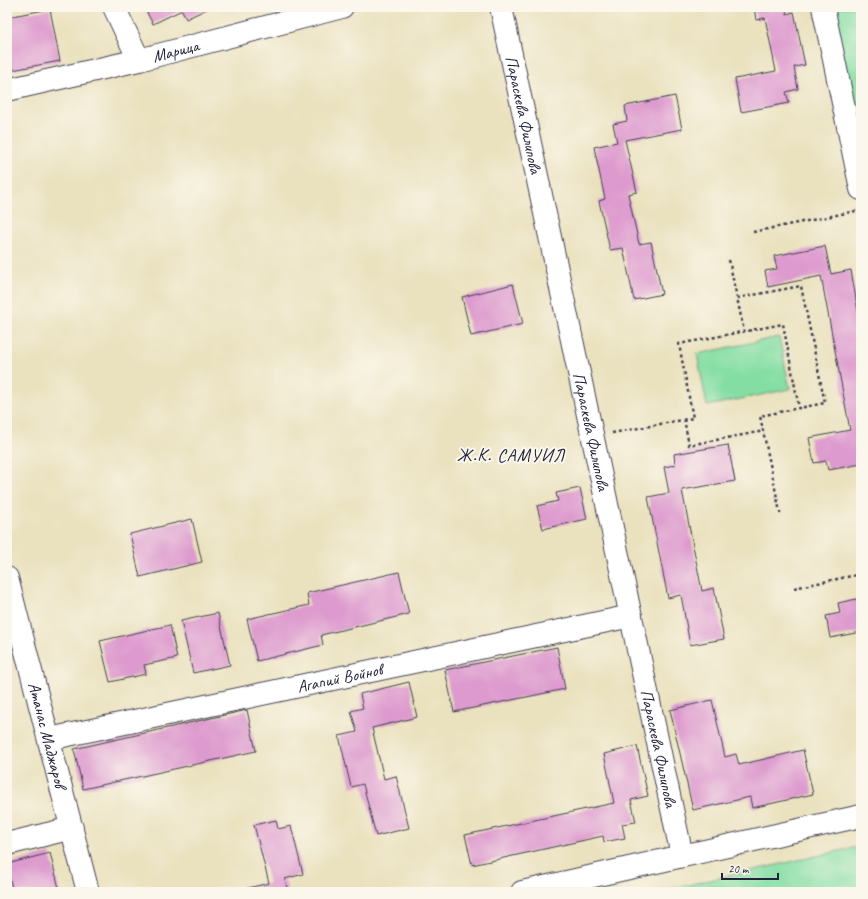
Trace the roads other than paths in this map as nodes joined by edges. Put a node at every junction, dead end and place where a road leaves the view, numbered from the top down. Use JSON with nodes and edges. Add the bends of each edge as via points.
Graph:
{"nodes":[{"id":1,"x":114,"y":7,"type":"edge"},
{"id":2,"x":342,"y":7,"type":"edge"},
{"id":3,"x":501,"y":7,"type":"edge"},
{"id":4,"x":823,"y":7,"type":"edge"},
{"id":5,"x":139,"y":60,"type":"junction"},
{"id":6,"x":7,"y":90,"type":"edge"},
{"id":7,"x":861,"y":189,"type":"edge"},
{"id":8,"x":7,"y":578,"type":"edge"},
{"id":9,"x":631,"y":616,"type":"junction"},
{"id":10,"x":49,"y":739,"type":"junction"},
{"id":11,"x":861,"y":816,"type":"edge"},
{"id":12,"x":72,"y":828,"type":"junction"},
{"id":13,"x":7,"y":844,"type":"edge"},
{"id":14,"x":682,"y":856,"type":"junction"},
{"id":15,"x":88,"y":892,"type":"edge"},
{"id":16,"x":522,"y":892,"type":"edge"}],
"edges":[{"from":1,"to":5,"type":"street"},
{"from":2,"to":5,"type":"street","name":"Марица"},
{"from":3,"to":9,"type":"street","name":"Параскева Филипова"},
{"from":4,"to":7,"type":"street"},
{"from":5,"to":6,"type":"street","name":"Марица"},
{"from":8,"to":10,"type":"street","name":"Атанас Маджаров"},
{"from":9,"to":10,"type":"street","name":"Агапий Войнов"},
{"from":9,"to":14,"type":"street","name":"Параскева Филипова"},
{"from":10,"to":12,"type":"street","name":"Атанас Маджаров"},
{"from":11,"to":14,"type":"street"},
{"from":12,"to":13,"type":"street"},
{"from":12,"to":15,"type":"street","name":"Атанас Маджаров"},
{"from":14,"to":16,"type":"street"}]}
